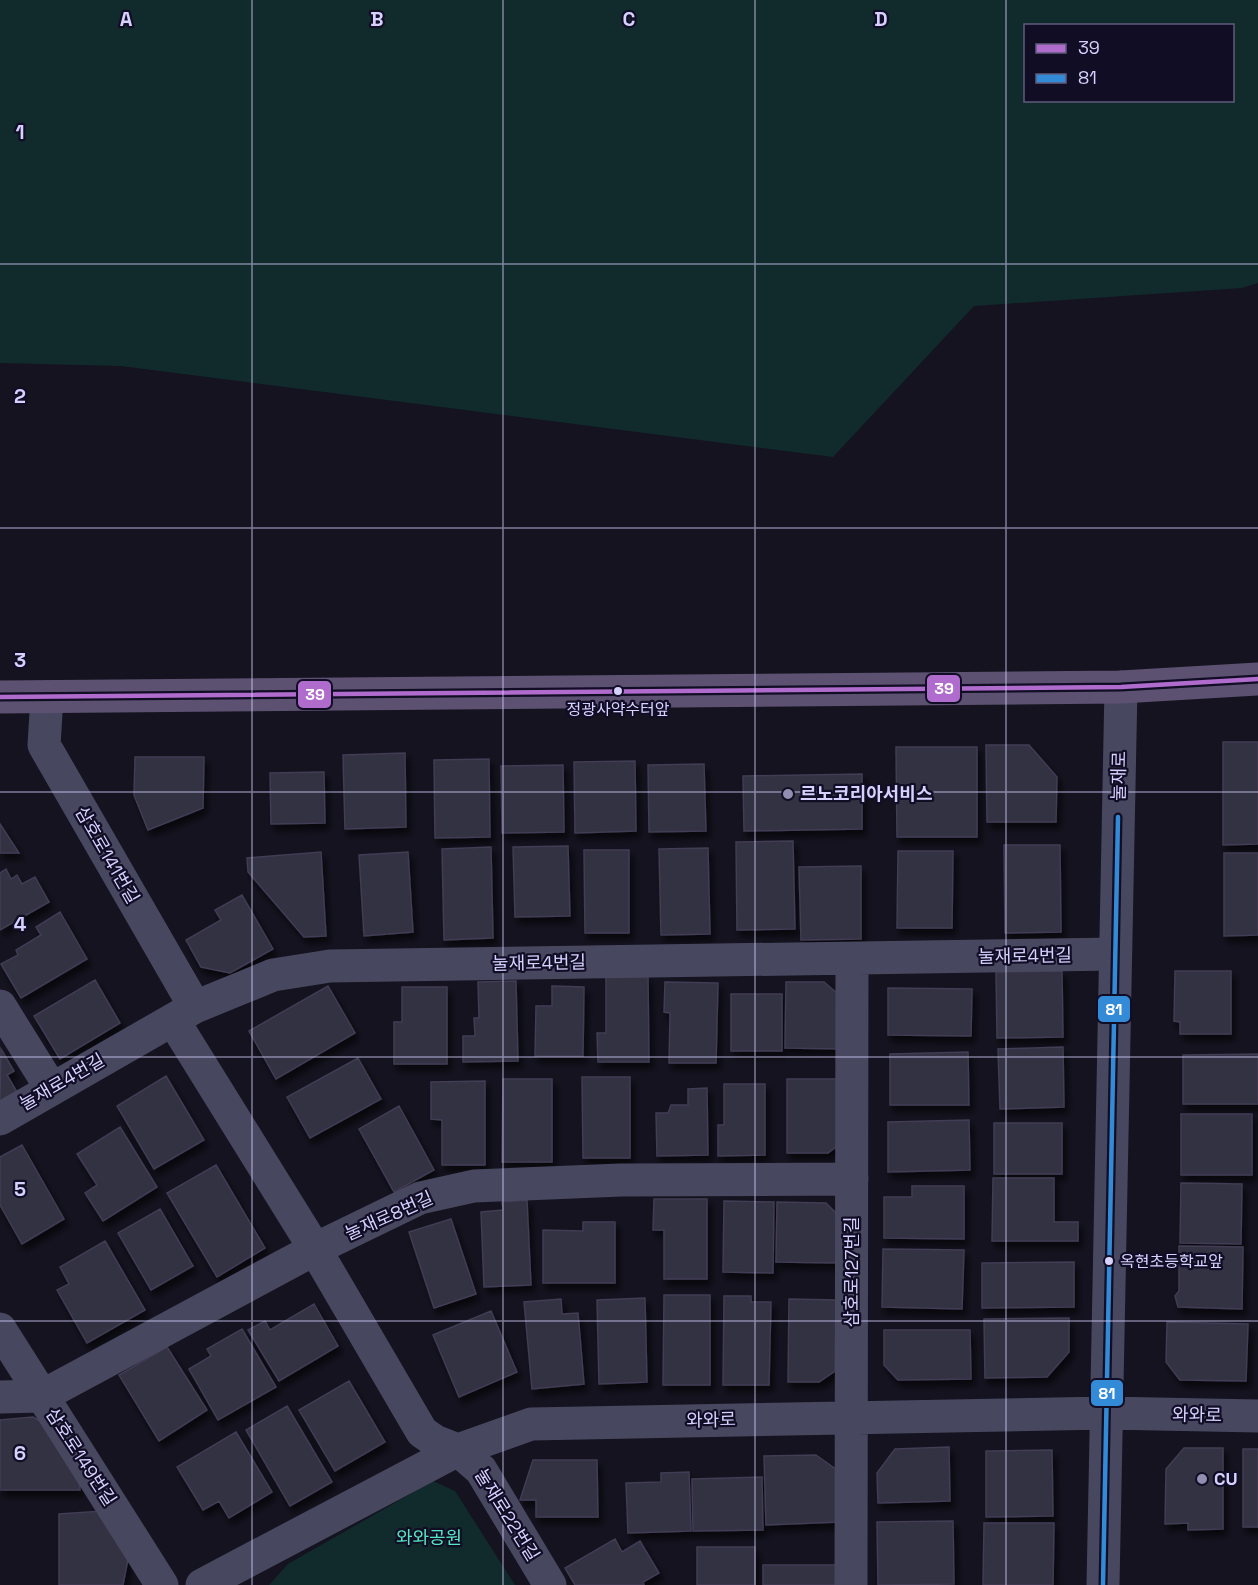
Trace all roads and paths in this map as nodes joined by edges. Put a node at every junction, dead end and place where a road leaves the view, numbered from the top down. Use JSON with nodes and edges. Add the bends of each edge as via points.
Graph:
{"nodes":[{"id":1,"x":1258,"y":680,"type":"edge"},
{"id":2,"x":1121,"y":687,"type":"junction"},
{"id":3,"x":0,"y":697,"type":"edge"},
{"id":4,"x":47,"y":697,"type":"junction"},
{"id":5,"x":1116,"y":954,"type":"junction"},
{"id":6,"x":852,"y":959,"type":"junction"},
{"id":7,"x":0,"y":1006,"type":"edge"},
{"id":8,"x":184,"y":1013,"type":"junction"},
{"id":9,"x":51,"y":1088,"type":"junction"},
{"id":10,"x":0,"y":1119,"type":"edge"},
{"id":11,"x":852,"y":1179,"type":"junction"},
{"id":12,"x":315,"y":1249,"type":"junction"},
{"id":13,"x":0,"y":1329,"type":"edge"},
{"id":14,"x":0,"y":1396,"type":"edge"},
{"id":15,"x":42,"y":1396,"type":"junction"},
{"id":16,"x":1106,"y":1413,"type":"junction"},
{"id":17,"x":1258,"y":1416,"type":"edge"},
{"id":18,"x":851,"y":1418,"type":"junction"},
{"id":19,"x":458,"y":1450,"type":"junction"},
{"id":20,"x":162,"y":1585,"type":"edge"},
{"id":21,"x":202,"y":1585,"type":"edge"},
{"id":22,"x":550,"y":1585,"type":"edge"},
{"id":23,"x":851,"y":1585,"type":"edge"},
{"id":24,"x":1103,"y":1585,"type":"edge"}],
"edges":[{"from":1,"to":2,"type":"main road"},
{"from":2,"to":4,"type":"main road"},
{"from":2,"to":5,"type":"street","name":"눌재로"},
{"from":3,"to":4,"type":"main road"},
{"from":4,"to":8,"type":"street","name":"삼호로141번길","via":[[44,745]]},
{"from":5,"to":6,"type":"street","name":"눌재로4번길"},
{"from":5,"to":16,"type":"street","name":"눌재로"},
{"from":6,"to":8,"type":"street","name":"눌재로4번길","via":[[330,966],[273,975]]},
{"from":6,"to":11,"type":"street","name":"삼호로127번길"},
{"from":7,"to":9,"type":"street"},
{"from":8,"to":9,"type":"street","name":"눌재로4번길"},
{"from":8,"to":12,"type":"street","name":"삼호로141번길"},
{"from":9,"to":10,"type":"street","name":"눌재로4번길"},
{"from":11,"to":12,"type":"street","name":"눌재로8번길","via":[[621,1180],[474,1186],[420,1198]]},
{"from":11,"to":18,"type":"street","name":"삼호로127번길"},
{"from":12,"to":15,"type":"street","name":"눌재로8번길"},
{"from":12,"to":19,"type":"street","name":"눌재로22번길","via":[[422,1432],[435,1442]]},
{"from":13,"to":15,"type":"street","name":"삼호로149번길"},
{"from":14,"to":15,"type":"street","name":"눌재로8번길"},
{"from":15,"to":20,"type":"street","name":"삼호로149번길"},
{"from":16,"to":17,"type":"street","name":"와와로"},
{"from":16,"to":18,"type":"street","name":"와와로"},
{"from":16,"to":24,"type":"street","name":"눌재로"},
{"from":18,"to":19,"type":"street","name":"와와로","via":[[554,1422],[531,1424]]},
{"from":18,"to":23,"type":"street","name":"삼호로127번길"},
{"from":19,"to":21,"type":"street","name":"와와로"},
{"from":19,"to":22,"type":"street","name":"눌재로22번길","via":[[481,1470]]}]}
